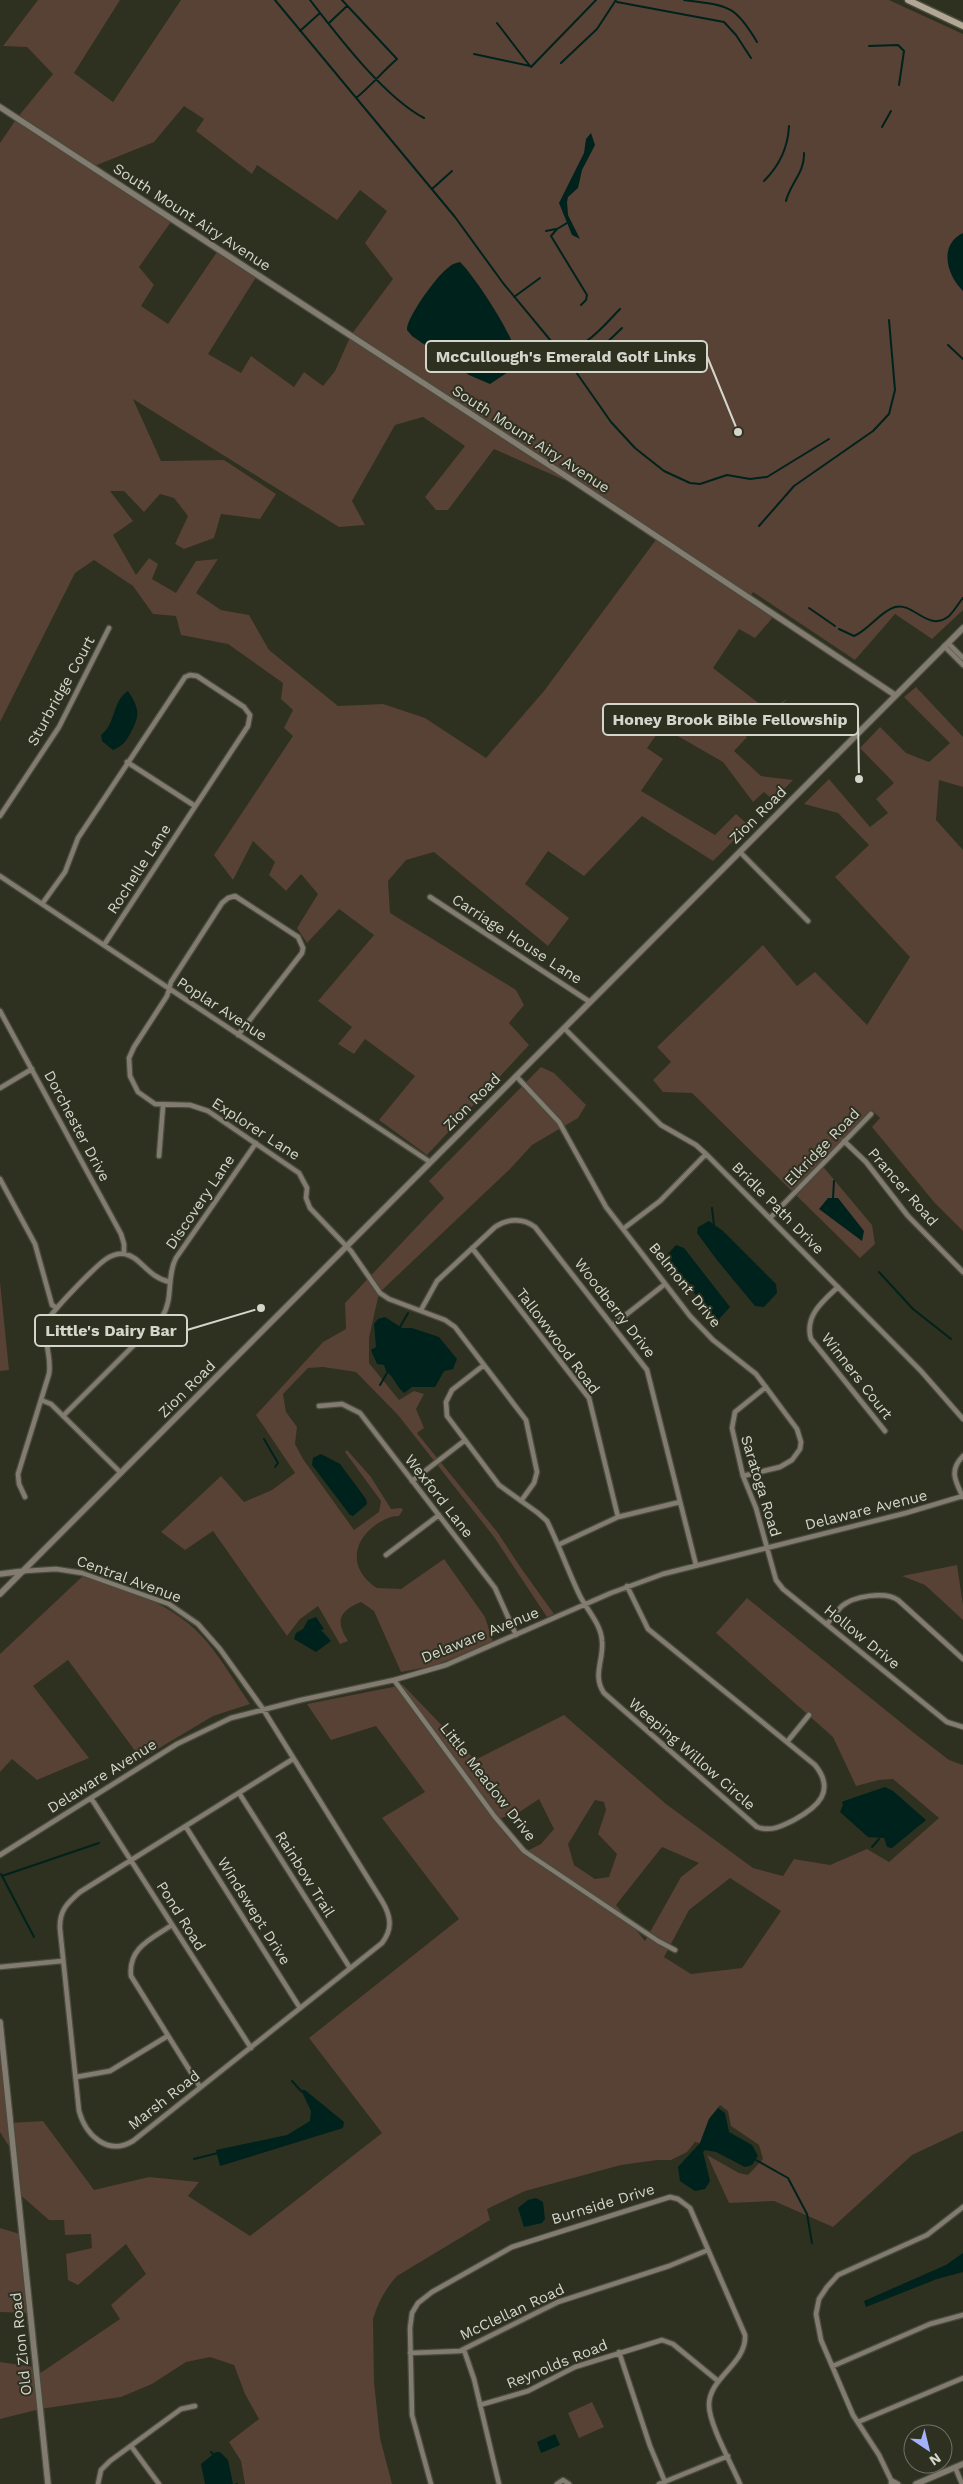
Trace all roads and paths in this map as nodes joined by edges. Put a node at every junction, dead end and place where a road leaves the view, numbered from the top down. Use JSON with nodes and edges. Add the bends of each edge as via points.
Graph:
{"nodes":[{"id":1,"x":908,"y":0,"type":"edge"},
{"id":2,"x":963,"y":26,"type":"edge"},
{"id":3,"x":0,"y":107,"type":"edge"},
{"id":4,"x":109,"y":628,"type":"dead end"},
{"id":5,"x":963,"y":628,"type":"edge"},
{"id":6,"x":946,"y":644,"type":"junction"},
{"id":7,"x":963,"y":658,"type":"edge"},
{"id":8,"x":963,"y":665,"type":"edge"},
{"id":9,"x":895,"y":695,"type":"junction"},
{"id":10,"x":127,"y":762,"type":"junction"},
{"id":11,"x":195,"y":806,"type":"junction"},
{"id":12,"x":0,"y":816,"type":"edge"},
{"id":13,"x":740,"y":852,"type":"junction"},
{"id":14,"x":0,"y":876,"type":"edge"},
{"id":15,"x":430,"y":897,"type":"dead end"},
{"id":16,"x":42,"y":904,"type":"junction"},
{"id":17,"x":808,"y":921,"type":"dead end"},
{"id":18,"x":104,"y":946,"type":"junction"},
{"id":19,"x":169,"y":989,"type":"junction"},
{"id":20,"x":590,"y":1002,"type":"junction"},
{"id":21,"x":0,"y":1011,"type":"edge"},
{"id":22,"x":564,"y":1028,"type":"junction"},
{"id":23,"x":238,"y":1035,"type":"junction"},
{"id":24,"x":32,"y":1068,"type":"junction"},
{"id":25,"x":516,"y":1076,"type":"junction"},
{"id":26,"x":0,"y":1088,"type":"edge"},
{"id":27,"x":163,"y":1106,"type":"junction"},
{"id":28,"x":871,"y":1114,"type":"dead end"},
{"id":29,"x":844,"y":1141,"type":"junction"},
{"id":30,"x":256,"y":1143,"type":"junction"},
{"id":31,"x":706,"y":1154,"type":"junction"},
{"id":32,"x":159,"y":1156,"type":"dead end"},
{"id":33,"x":430,"y":1162,"type":"junction"},
{"id":34,"x":0,"y":1179,"type":"edge"},
{"id":35,"x":770,"y":1218,"type":"junction"},
{"id":36,"x":623,"y":1229,"type":"junction"},
{"id":37,"x":346,"y":1246,"type":"junction"},
{"id":38,"x":472,"y":1248,"type":"junction"},
{"id":39,"x":124,"y":1254,"type":"junction"},
{"id":40,"x":963,"y":1272,"type":"edge"},
{"id":41,"x":170,"y":1282,"type":"junction"},
{"id":42,"x":666,"y":1284,"type":"junction"},
{"id":43,"x":838,"y":1287,"type":"junction"},
{"id":44,"x":57,"y":1308,"type":"junction"},
{"id":45,"x":421,"y":1310,"type":"junction"},
{"id":46,"x":613,"y":1325,"type":"junction"},
{"id":47,"x":484,"y":1365,"type":"junction"},
{"id":48,"x":766,"y":1387,"type":"junction"},
{"id":49,"x":41,"y":1400,"type":"junction"},
{"id":50,"x":319,"y":1406,"type":"dead end"},
{"id":51,"x":63,"y":1416,"type":"junction"},
{"id":52,"x":963,"y":1419,"type":"edge"},
{"id":53,"x":885,"y":1431,"type":"dead end"},
{"id":54,"x":464,"y":1441,"type":"junction"},
{"id":55,"x":963,"y":1456,"type":"edge"},
{"id":56,"x":120,"y":1473,"type":"junction"},
{"id":57,"x":743,"y":1476,"type":"junction"},
{"id":58,"x":412,"y":1481,"type":"junction"},
{"id":59,"x":963,"y":1496,"type":"edge"},
{"id":60,"x":25,"y":1497,"type":"dead end"},
{"id":61,"x":521,"y":1502,"type":"junction"},
{"id":62,"x":680,"y":1502,"type":"junction"},
{"id":63,"x":439,"y":1515,"type":"junction"},
{"id":64,"x":618,"y":1517,"type":"junction"},
{"id":65,"x":558,"y":1545,"type":"junction"},
{"id":66,"x":767,"y":1547,"type":"junction"},
{"id":67,"x":386,"y":1555,"type":"dead end"},
{"id":68,"x":696,"y":1565,"type":"junction"},
{"id":69,"x":24,"y":1571,"type":"junction"},
{"id":70,"x":0,"y":1574,"type":"edge"},
{"id":71,"x":627,"y":1586,"type":"junction"},
{"id":72,"x":0,"y":1594,"type":"edge"},
{"id":73,"x":586,"y":1604,"type":"junction"},
{"id":74,"x":827,"y":1624,"type":"junction"},
{"id":75,"x":516,"y":1635,"type":"junction"},
{"id":76,"x":963,"y":1659,"type":"edge"},
{"id":77,"x":394,"y":1680,"type":"junction"},
{"id":78,"x":264,"y":1709,"type":"junction"},
{"id":79,"x":809,"y":1715,"type":"dead end"},
{"id":80,"x":963,"y":1726,"type":"edge"},
{"id":81,"x":787,"y":1742,"type":"junction"},
{"id":82,"x":293,"y":1759,"type":"junction"},
{"id":83,"x":239,"y":1793,"type":"junction"},
{"id":84,"x":92,"y":1798,"type":"junction"},
{"id":85,"x":186,"y":1827,"type":"junction"},
{"id":86,"x":0,"y":1855,"type":"edge"},
{"id":87,"x":132,"y":1861,"type":"junction"},
{"id":88,"x":172,"y":1925,"type":"junction"},
{"id":89,"x":675,"y":1950,"type":"dead end"},
{"id":90,"x":62,"y":1961,"type":"junction"},
{"id":91,"x":0,"y":1967,"type":"edge"},
{"id":92,"x":350,"y":1968,"type":"junction"},
{"id":93,"x":300,"y":2008,"type":"junction"},
{"id":94,"x":0,"y":2022,"type":"edge"},
{"id":95,"x":166,"y":2037,"type":"junction"},
{"id":96,"x":251,"y":2048,"type":"junction"},
{"id":97,"x":76,"y":2077,"type":"junction"},
{"id":98,"x":200,"y":2087,"type":"junction"},
{"id":99,"x":963,"y":2207,"type":"edge"},
{"id":100,"x":708,"y":2250,"type":"junction"},
{"id":101,"x":963,"y":2315,"type":"edge"},
{"id":102,"x":464,"y":2350,"type":"junction"},
{"id":103,"x":619,"y":2352,"type":"junction"},
{"id":104,"x":410,"y":2353,"type":"junction"},
{"id":105,"x":833,"y":2366,"type":"junction"},
{"id":106,"x":963,"y":2378,"type":"edge"},
{"id":107,"x":718,"y":2381,"type":"junction"},
{"id":108,"x":480,"y":2405,"type":"junction"},
{"id":109,"x":195,"y":2406,"type":"dead end"},
{"id":110,"x":858,"y":2422,"type":"junction"},
{"id":111,"x":131,"y":2446,"type":"junction"},
{"id":112,"x":728,"y":2456,"type":"junction"},
{"id":113,"x":963,"y":2464,"type":"edge"},
{"id":114,"x":955,"y":2467,"type":"junction"},
{"id":115,"x":891,"y":2482,"type":"edge"},
{"id":116,"x":662,"y":2483,"type":"edge"},
{"id":117,"x":48,"y":2484,"type":"edge"},
{"id":118,"x":98,"y":2484,"type":"edge"},
{"id":119,"x":159,"y":2484,"type":"edge"},
{"id":120,"x":431,"y":2484,"type":"edge"},
{"id":121,"x":499,"y":2484,"type":"edge"},
{"id":122,"x":557,"y":2484,"type":"edge"},
{"id":123,"x":569,"y":2484,"type":"edge"},
{"id":124,"x":740,"y":2484,"type":"edge"},
{"id":125,"x":898,"y":2484,"type":"edge"},
{"id":126,"x":916,"y":2484,"type":"edge"},
{"id":127,"x":962,"y":2484,"type":"edge"}],
"edges":[{"from":1,"to":2,"type":"main road"},
{"from":3,"to":9,"type":"street","name":"South Mount Airy Avenue"},
{"from":4,"to":12,"type":"street","name":"Sturbridge Court","via":[[59,727]]},
{"from":5,"to":6,"type":"street","name":"Zion Road"},
{"from":6,"to":7,"type":"street"},
{"from":6,"to":8,"type":"street"},
{"from":6,"to":9,"type":"street","name":"Zion Road"},
{"from":9,"to":13,"type":"street","name":"Zion Road"},
{"from":10,"to":11,"type":"street"},
{"from":10,"to":11,"type":"street","name":"Rochelle Lane","via":[[182,680],[190,675],[200,678],[244,707],[250,718],[248,726]]},
{"from":10,"to":16,"type":"street","name":"Rochelle Lane","via":[[78,838],[67,867]]},
{"from":11,"to":18,"type":"street","name":"Rochelle Lane"},
{"from":13,"to":17,"type":"street"},
{"from":13,"to":20,"type":"street","name":"Zion Road"},
{"from":14,"to":16,"type":"street","name":"Poplar Avenue"},
{"from":15,"to":20,"type":"street","name":"Carriage House Lane"},
{"from":16,"to":18,"type":"street","name":"Poplar Avenue"},
{"from":18,"to":19,"type":"street","name":"Poplar Avenue"},
{"from":19,"to":23,"type":"street","name":"Poplar Avenue"},
{"from":19,"to":23,"type":"street","name":"Explorer Lane","via":[[222,903],[231,896],[243,899],[298,937],[303,948]]},
{"from":19,"to":27,"type":"street","name":"Explorer Lane","via":[[134,1047],[129,1064],[130,1076],[138,1092]]},
{"from":20,"to":22,"type":"street","name":"Zion Road"},
{"from":21,"to":24,"type":"street","name":"Dorchester Drive"},
{"from":22,"to":25,"type":"street","name":"Zion Road"},
{"from":22,"to":31,"type":"street","name":"Bridle Path Drive","via":[[661,1125]]},
{"from":23,"to":33,"type":"street","name":"Poplar Avenue"},
{"from":24,"to":26,"type":"street"},
{"from":24,"to":39,"type":"street","name":"Dorchester Drive","via":[[121,1234]]},
{"from":25,"to":33,"type":"street","name":"Zion Road"},
{"from":25,"to":36,"type":"street","name":"Belmont Drive","via":[[564,1129],[598,1194]]},
{"from":27,"to":30,"type":"street","name":"Explorer Lane","via":[[202,1108]]},
{"from":27,"to":32,"type":"street"},
{"from":28,"to":29,"type":"street","name":"Elkridge Road"},
{"from":29,"to":35,"type":"street","name":"Elkridge Road"},
{"from":29,"to":40,"type":"street","name":"Prancer Road","via":[[866,1162],[908,1216]]},
{"from":30,"to":37,"type":"street","name":"Explorer Lane","via":[[299,1173],[307,1188],[310,1208]]},
{"from":30,"to":41,"type":"street","name":"Discovery Lane","via":[[178,1254]]},
{"from":31,"to":35,"type":"street","name":"Bridle Path Drive"},
{"from":31,"to":36,"type":"street","via":[[660,1200]]},
{"from":33,"to":37,"type":"street","name":"Zion Road"},
{"from":34,"to":44,"type":"street","via":[[29,1232],[40,1258],[52,1305]]},
{"from":35,"to":43,"type":"street","name":"Bridle Path Drive"},
{"from":36,"to":42,"type":"street","name":"Belmont Drive"},
{"from":37,"to":45,"type":"street","name":"Explorer Lane","via":[[382,1295]]},
{"from":37,"to":56,"type":"street","name":"Zion Road"},
{"from":38,"to":45,"type":"street","name":"Woodberry Drive","via":[[434,1284]]},
{"from":38,"to":46,"type":"street","name":"Woodberry Drive","via":[[504,1222],[530,1223]]},
{"from":38,"to":64,"type":"street","name":"Tallowwood Road","via":[[589,1398]]},
{"from":39,"to":41,"type":"street","via":[[157,1279]]},
{"from":39,"to":44,"type":"street","via":[[106,1258]]},
{"from":41,"to":51,"type":"street","name":"Discovery Lane","via":[[169,1300],[162,1317]]},
{"from":42,"to":46,"type":"street"},
{"from":42,"to":48,"type":"street","name":"Belmont Drive","via":[[704,1331],[752,1370]]},
{"from":43,"to":52,"type":"street","name":"Bridle Path Drive","via":[[921,1371]]},
{"from":43,"to":53,"type":"street","name":"Winners Court","via":[[813,1314],[809,1324],[810,1339]]},
{"from":44,"to":49,"type":"street","via":[[46,1323],[50,1369]]},
{"from":45,"to":47,"type":"street","name":"Explorer Lane","via":[[453,1324]]},
{"from":46,"to":62,"type":"street","name":"Woodberry Drive","via":[[647,1370]]},
{"from":47,"to":54,"type":"street","name":"Weeping Willow Circle","via":[[454,1389],[446,1402],[448,1418]]},
{"from":47,"to":61,"type":"street","name":"Explorer Lane","via":[[526,1420],[538,1472]]},
{"from":48,"to":57,"type":"street","name":"Saratoga Road","via":[[740,1407],[732,1420]]},
{"from":48,"to":57,"type":"street","name":"Belmont Drive","via":[[797,1429],[800,1449],[786,1464]]},
{"from":49,"to":51,"type":"street","via":[[51,1404]]},
{"from":49,"to":60,"type":"street","via":[[18,1474]]},
{"from":50,"to":58,"type":"street","name":"Wexford Lane","via":[[336,1403],[356,1409]]},
{"from":51,"to":56,"type":"street"},
{"from":54,"to":58,"type":"street"},
{"from":54,"to":61,"type":"street","name":"Weeping Willow Circle","via":[[499,1485]]},
{"from":55,"to":59,"type":"street","via":[[953,1473]]},
{"from":56,"to":69,"type":"street","name":"Zion Road"},
{"from":57,"to":66,"type":"street","name":"Saratoga Road"},
{"from":58,"to":63,"type":"street","name":"Wexford Lane"},
{"from":59,"to":66,"type":"street","name":"Delaware Avenue"},
{"from":61,"to":65,"type":"street","name":"Weeping Willow Circle","via":[[545,1518]]},
{"from":62,"to":64,"type":"street"},
{"from":62,"to":68,"type":"street","name":"Woodberry Drive"},
{"from":63,"to":67,"type":"street"},
{"from":63,"to":75,"type":"street","name":"Wexford Lane","via":[[495,1588]]},
{"from":64,"to":65,"type":"street"},
{"from":65,"to":73,"type":"street","name":"Weeping Willow Circle"},
{"from":66,"to":68,"type":"street","name":"Delaware Avenue"},
{"from":66,"to":74,"type":"street","name":"Hollow Drive","via":[[779,1585]]},
{"from":68,"to":71,"type":"street","name":"Delaware Avenue"},
{"from":69,"to":70,"type":"street","name":"Central Avenue"},
{"from":69,"to":72,"type":"street","name":"Zion Road"},
{"from":69,"to":78,"type":"street","name":"Central Avenue","via":[[78,1572],[178,1609],[209,1635]]},
{"from":71,"to":73,"type":"street","name":"Delaware Avenue"},
{"from":71,"to":81,"type":"street","name":"Weeping Willow Circle","via":[[648,1629]]},
{"from":73,"to":75,"type":"street","name":"Delaware Avenue"},
{"from":73,"to":81,"type":"street","name":"Weeping Willow Circle","via":[[602,1639],[598,1676],[604,1693],[759,1828],[776,1828],[794,1820],[815,1808],[823,1795],[823,1780],[818,1768]]},
{"from":74,"to":76,"type":"street","via":[[848,1602],[889,1595]]},
{"from":74,"to":80,"type":"street","name":"Hollow Drive","via":[[947,1722]]},
{"from":75,"to":77,"type":"street","name":"Delaware Avenue","via":[[446,1665]]},
{"from":77,"to":78,"type":"street","name":"Delaware Avenue"},
{"from":77,"to":89,"type":"street","name":"Little Meadow Drive","via":[[524,1851]]},
{"from":78,"to":82,"type":"street","name":"Marsh Road"},
{"from":78,"to":84,"type":"street","name":"Delaware Avenue","via":[[231,1718],[193,1735]]},
{"from":79,"to":81,"type":"street"},
{"from":82,"to":83,"type":"street","name":"Marsh Road"},
{"from":82,"to":92,"type":"street","name":"Marsh Road","via":[[388,1912],[390,1926],[386,1938]]},
{"from":83,"to":85,"type":"street","name":"Marsh Road"},
{"from":83,"to":92,"type":"street","name":"Rainbow Trail"},
{"from":84,"to":86,"type":"street","name":"Delaware Avenue"},
{"from":84,"to":87,"type":"street","name":"Pond Road"},
{"from":85,"to":87,"type":"street","name":"Marsh Road"},
{"from":85,"to":93,"type":"street","name":"Windswept Drive"},
{"from":87,"to":88,"type":"street","name":"Pond Road"},
{"from":87,"to":90,"type":"street","name":"Marsh Road","via":[[66,1904],[60,1918]]},
{"from":88,"to":95,"type":"street","via":[[136,1950],[130,1966],[136,1988]]},
{"from":88,"to":96,"type":"street","name":"Pond Road"},
{"from":90,"to":91,"type":"street"},
{"from":90,"to":97,"type":"street","name":"Marsh Road"},
{"from":92,"to":93,"type":"street","name":"Marsh Road"},
{"from":93,"to":96,"type":"street","name":"Marsh Road"},
{"from":94,"to":117,"type":"street","name":"Old Zion Road"},
{"from":95,"to":97,"type":"street","via":[[110,2072]]},
{"from":95,"to":98,"type":"street"},
{"from":96,"to":98,"type":"street","name":"Marsh Road"},
{"from":97,"to":98,"type":"street","name":"Marsh Road","via":[[79,2111],[83,2120],[102,2144],[113,2147],[133,2141]]},
{"from":99,"to":105,"type":"street","via":[[927,2235],[838,2275],[827,2287],[816,2314],[821,2340]]},
{"from":100,"to":102,"type":"street","name":"McClellan Road","via":[[670,2266],[558,2302]]},
{"from":100,"to":104,"type":"street","name":"Burnside Drive","via":[[690,2208],[670,2197],[521,2243],[421,2300],[410,2321]]},
{"from":100,"to":107,"type":"street","name":"Burnside Drive","via":[[745,2339],[741,2354]]},
{"from":101,"to":105,"type":"street","via":[[930,2324]]},
{"from":102,"to":104,"type":"street","name":"McClellan Road"},
{"from":102,"to":108,"type":"street"},
{"from":103,"to":107,"type":"street","name":"Reynolds Road","via":[[653,2341],[670,2342]]},
{"from":103,"to":108,"type":"street","name":"Reynolds Road","via":[[575,2367],[528,2391]]},
{"from":103,"to":116,"type":"street"},
{"from":104,"to":120,"type":"street","name":"Burnside Drive","via":[[412,2415]]},
{"from":105,"to":110,"type":"street"},
{"from":106,"to":110,"type":"street"},
{"from":107,"to":112,"type":"street","name":"Burnside Drive","via":[[711,2394],[709,2408]]},
{"from":108,"to":121,"type":"street"},
{"from":109,"to":111,"type":"street","via":[[181,2410]]},
{"from":110,"to":115,"type":"street","via":[[879,2454]]},
{"from":111,"to":118,"type":"street","via":[[103,2468]]},
{"from":111,"to":119,"type":"street"},
{"from":112,"to":116,"type":"street"},
{"from":112,"to":124,"type":"street","name":"Burnside Drive"},
{"from":113,"to":114,"type":"street"},
{"from":114,"to":126,"type":"street"},
{"from":114,"to":127,"type":"street"},
{"from":115,"to":125,"type":"street"},
{"from":122,"to":123,"type":"street","via":[[563,2480]]}]}
